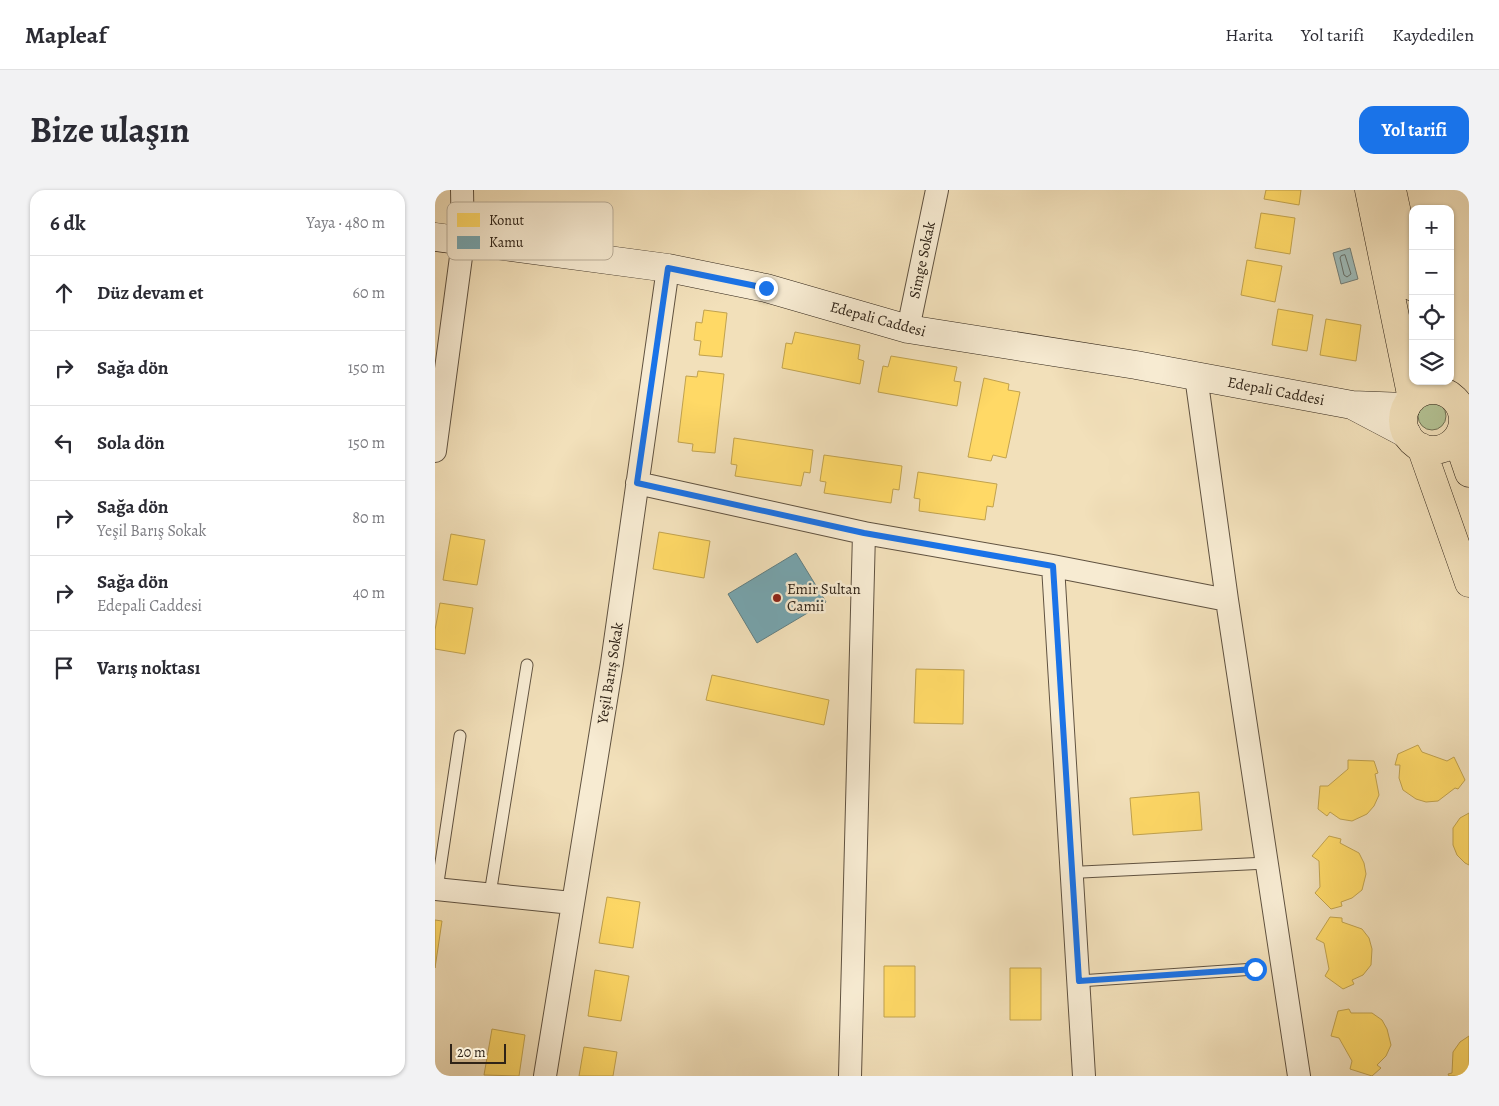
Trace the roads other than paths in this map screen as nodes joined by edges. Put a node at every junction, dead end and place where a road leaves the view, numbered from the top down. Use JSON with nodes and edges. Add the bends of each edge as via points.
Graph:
{"nodes":[{"id":1,"x":937,"y":190,"type":"edge"},
{"id":2,"x":1369,"y":190,"type":"edge"},
{"id":3,"x":1392,"y":190,"type":"edge"},
{"id":4,"x":461,"y":260,"type":"edge"},
{"id":5,"x":605,"y":260,"type":"edge"},
{"id":6,"x":668,"y":268,"type":"junction"},
{"id":7,"x":1409,"y":269,"type":"edge"},
{"id":8,"x":908,"y":329,"type":"junction"},
{"id":9,"x":1196,"y":376,"type":"junction"},
{"id":10,"x":1444,"y":387,"type":"edge"},
{"id":11,"x":1409,"y":403,"type":"junction"},
{"id":12,"x":1352,"y":406,"type":"junction"},
{"id":13,"x":1463,"y":428,"type":"edge"},
{"id":14,"x":1414,"y":441,"type":"junction"},
{"id":15,"x":435,"y":450,"type":"edge"},
{"id":16,"x":1469,"y":474,"type":"edge"},
{"id":17,"x":637,"y":483,"type":"junction"},
{"id":18,"x":864,"y":533,"type":"junction"},
{"id":19,"x":1053,"y":566,"type":"junction"},
{"id":20,"x":1469,"y":583,"type":"edge"},
{"id":21,"x":1227,"y":600,"type":"junction"},
{"id":22,"x":527,"y":664,"type":"dead end"},
{"id":23,"x":460,"y":736,"type":"dead end"},
{"id":24,"x":1267,"y":864,"type":"junction"},
{"id":25,"x":1082,"y":872,"type":"dead end"},
{"id":26,"x":436,"y":889,"type":"edge"},
{"id":27,"x":490,"y":894,"type":"junction"},
{"id":28,"x":572,"y":903,"type":"junction"},
{"id":29,"x":1255,"y":969,"type":"dead end"},
{"id":30,"x":1079,"y":981,"type":"junction"},
{"id":31,"x":545,"y":1076,"type":"edge"},
{"id":32,"x":850,"y":1076,"type":"edge"},
{"id":33,"x":1084,"y":1076,"type":"edge"},
{"id":34,"x":1299,"y":1076,"type":"edge"}],
"edges":[{"from":1,"to":8,"type":"street","name":"Simge Sokak"},
{"from":2,"to":11,"type":"main road"},
{"from":3,"to":7,"type":"main road"},
{"from":4,"to":15,"type":"street"},
{"from":5,"to":6,"type":"main road","name":"Edepali Caddesi"},
{"from":6,"to":8,"type":"main road","name":"Edepali Caddesi","via":[[766,288]]},
{"from":6,"to":17,"type":"street","name":"Yeşil Barış Sokak"},
{"from":8,"to":9,"type":"main road","name":"Edepali Caddesi"},
{"from":9,"to":12,"type":"main road","name":"Edepali Caddesi"},
{"from":9,"to":21,"type":"street"},
{"from":10,"to":11,"type":"main road","via":[[1419,393]]},
{"from":10,"to":13,"type":"main road","via":[[1460,405]]},
{"from":11,"to":12,"type":"main road"},
{"from":11,"to":14,"type":"main road","via":[[1404,425]]},
{"from":12,"to":14,"type":"main road"},
{"from":13,"to":14,"type":"main road","via":[[1450,444],[1441,449],[1431,450]]},
{"from":13,"to":16,"type":"main road"},
{"from":14,"to":20,"type":"main road"},
{"from":17,"to":18,"type":"street"},
{"from":17,"to":28,"type":"street","name":"Yeşil Barış Sokak","via":[[612,663]]},
{"from":18,"to":19,"type":"street"},
{"from":18,"to":32,"type":"street"},
{"from":19,"to":21,"type":"street"},
{"from":19,"to":30,"type":"street"},
{"from":21,"to":24,"type":"street"},
{"from":22,"to":27,"type":"lane"},
{"from":23,"to":26,"type":"lane"},
{"from":24,"to":25,"type":"lane"},
{"from":24,"to":34,"type":"street"},
{"from":26,"to":27,"type":"street"},
{"from":27,"to":28,"type":"street"},
{"from":28,"to":31,"type":"street","name":"Yeşil Barış Sokak"},
{"from":29,"to":30,"type":"lane"},
{"from":30,"to":33,"type":"street"}]}
